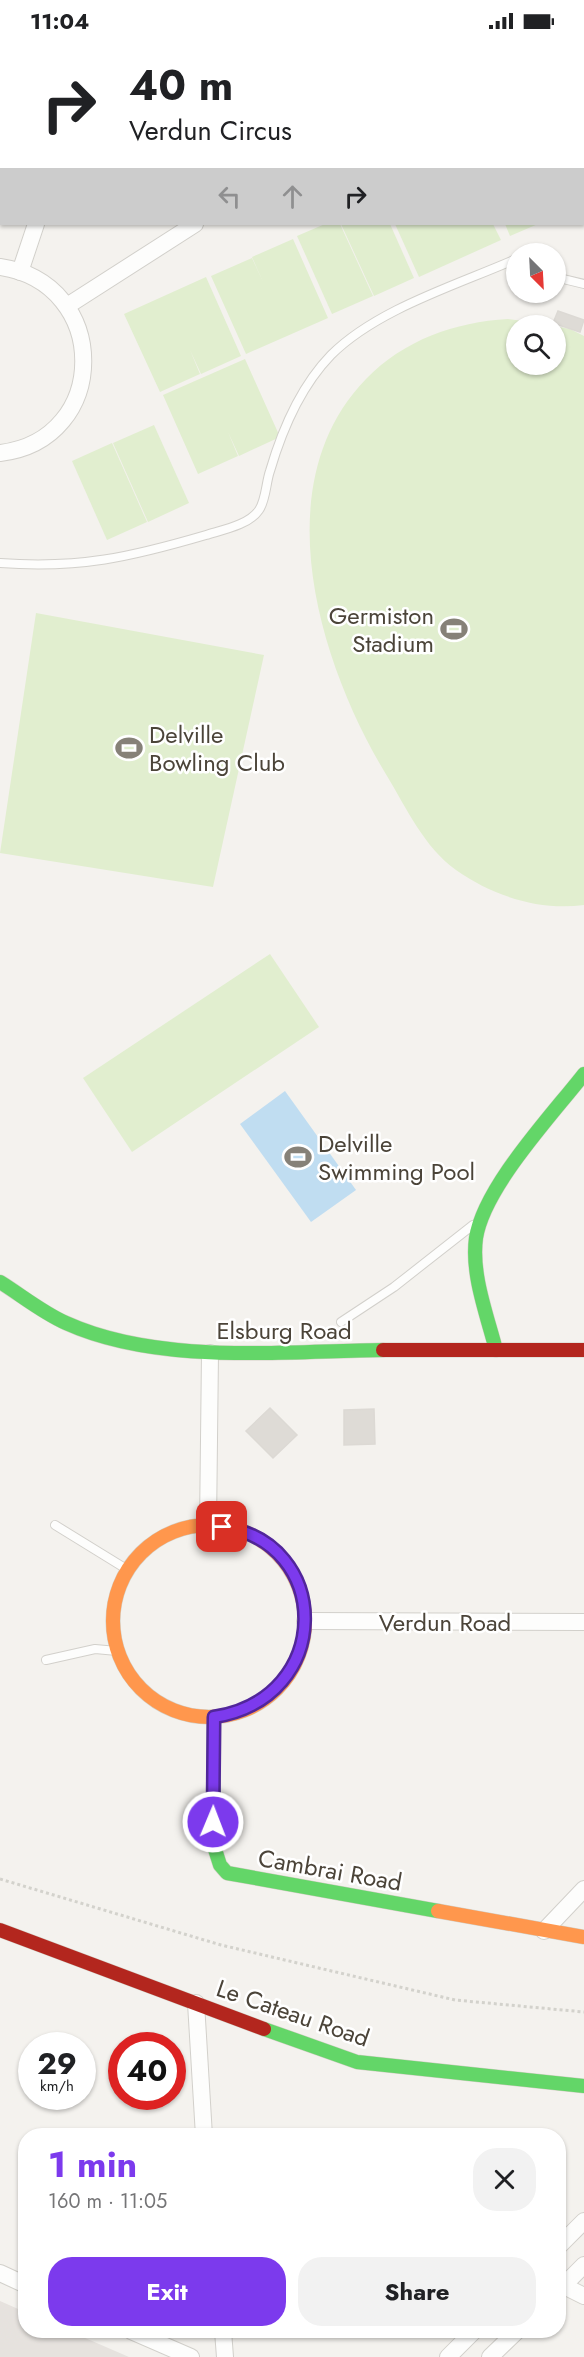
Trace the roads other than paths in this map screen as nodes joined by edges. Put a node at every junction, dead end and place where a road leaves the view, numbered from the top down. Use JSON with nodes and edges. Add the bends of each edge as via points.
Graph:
{"nodes":[{"id":1,"x":36,"y":225,"type":"edge"},
{"id":2,"x":193,"y":225,"type":"edge"},
{"id":3,"x":506,"y":262,"type":"edge"},
{"id":4,"x":0,"y":267,"type":"edge"},
{"id":5,"x":20,"y":272,"type":"junction"},
{"id":6,"x":566,"y":280,"type":"edge"},
{"id":7,"x":584,"y":284,"type":"edge"},
{"id":8,"x":68,"y":306,"type":"junction"},
{"id":9,"x":0,"y":453,"type":"edge"},
{"id":10,"x":0,"y":562,"type":"edge"},
{"id":11,"x":584,"y":1074,"type":"edge"},
{"id":12,"x":481,"y":1219,"type":"junction"},
{"id":13,"x":0,"y":1282,"type":"edge"},
{"id":14,"x":341,"y":1322,"type":"dead end"},
{"id":15,"x":496,"y":1350,"type":"junction"},
{"id":16,"x":584,"y":1350,"type":"edge"},
{"id":17,"x":210,"y":1353,"type":"junction"},
{"id":18,"x":55,"y":1525,"type":"dead end"},
{"id":19,"x":208,"y":1526,"type":"junction"},
{"id":20,"x":128,"y":1570,"type":"junction"},
{"id":21,"x":305,"y":1621,"type":"junction"},
{"id":22,"x":584,"y":1622,"type":"edge"},
{"id":23,"x":117,"y":1651,"type":"junction"},
{"id":24,"x":46,"y":1660,"type":"dead end"},
{"id":25,"x":214,"y":1717,"type":"junction"},
{"id":26,"x":584,"y":1889,"type":"edge"},
{"id":27,"x":0,"y":1930,"type":"edge"},
{"id":28,"x":544,"y":1931,"type":"junction"},
{"id":29,"x":584,"y":1937,"type":"edge"},
{"id":30,"x":196,"y":2003,"type":"junction"},
{"id":31,"x":584,"y":2086,"type":"edge"},
{"id":32,"x":204,"y":2128,"type":"edge"},
{"id":33,"x":584,"y":2221,"type":"edge"},
{"id":34,"x":566,"y":2239,"type":"edge"},
{"id":35,"x":584,"y":2265,"type":"edge"},
{"id":36,"x":0,"y":2273,"type":"edge"},
{"id":37,"x":18,"y":2281,"type":"edge"},
{"id":38,"x":566,"y":2282,"type":"edge"},
{"id":39,"x":566,"y":2289,"type":"edge"},
{"id":40,"x":584,"y":2296,"type":"edge"},
{"id":41,"x":147,"y":2338,"type":"edge"},
{"id":42,"x":224,"y":2338,"type":"edge"},
{"id":43,"x":467,"y":2338,"type":"edge"},
{"id":44,"x":510,"y":2338,"type":"edge"},
{"id":45,"x":191,"y":2357,"type":"edge"},
{"id":46,"x":225,"y":2357,"type":"edge"},
{"id":47,"x":448,"y":2357,"type":"edge"},
{"id":48,"x":490,"y":2357,"type":"edge"}],
"edges":[{"from":1,"to":5,"type":"street"},
{"from":2,"to":8,"type":"street"},
{"from":3,"to":10,"type":"lane","via":[[396,311],[352,337],[330,356],[297,402],[259,510],[250,518],[134,556],[46,565]]},
{"from":4,"to":5,"type":"street"},
{"from":5,"to":8,"type":"street","via":[[42,282]]},
{"from":6,"to":7,"type":"lane"},
{"from":8,"to":9,"type":"street","via":[[83,349],[78,394],[58,425],[44,437]]},
{"from":11,"to":12,"type":"street","via":[[497,1190]]},
{"from":12,"to":14,"type":"lane","via":[[394,1287]]},
{"from":12,"to":15,"type":"street","via":[[476,1235],[476,1267]]},
{"from":13,"to":17,"type":"street","name":"Elsburg Road","via":[[64,1323],[98,1335],[155,1348]]},
{"from":15,"to":16,"type":"street","name":"Elsburg Road"},
{"from":15,"to":17,"type":"street","name":"Elsburg Road"},
{"from":17,"to":19,"type":"street"},
{"from":18,"to":20,"type":"lane"},
{"from":19,"to":20,"type":"street","via":[[177,1531],[158,1540]]},
{"from":19,"to":21,"type":"street","via":[[252,1535],[280,1556],[299,1586]]},
{"from":20,"to":23,"type":"street","via":[[114,1609]]},
{"from":21,"to":22,"type":"street","name":"Verdun Road"},
{"from":21,"to":25,"type":"street","via":[[298,1656],[279,1687],[249,1708]]},
{"from":23,"to":24,"type":"lane","via":[[95,1649]]},
{"from":23,"to":25,"type":"street","via":[[138,1687],[154,1700],[193,1716]]},
{"from":25,"to":28,"type":"street","name":"Cambrai Road","via":[[213,1843],[227,1873]]},
{"from":26,"to":28,"type":"street"},
{"from":27,"to":30,"type":"street","name":"Le Cateau Road"},
{"from":28,"to":29,"type":"street","name":"Cambrai Road"},
{"from":30,"to":31,"type":"street","name":"Le Cateau Road","via":[[357,2062]]},
{"from":30,"to":32,"type":"street"},
{"from":33,"to":34,"type":"street"},
{"from":35,"to":38,"type":"street"},
{"from":36,"to":37,"type":"street"},
{"from":39,"to":40,"type":"street"},
{"from":41,"to":45,"type":"street"},
{"from":42,"to":46,"type":"street"},
{"from":43,"to":47,"type":"street"},
{"from":44,"to":48,"type":"street"}]}
